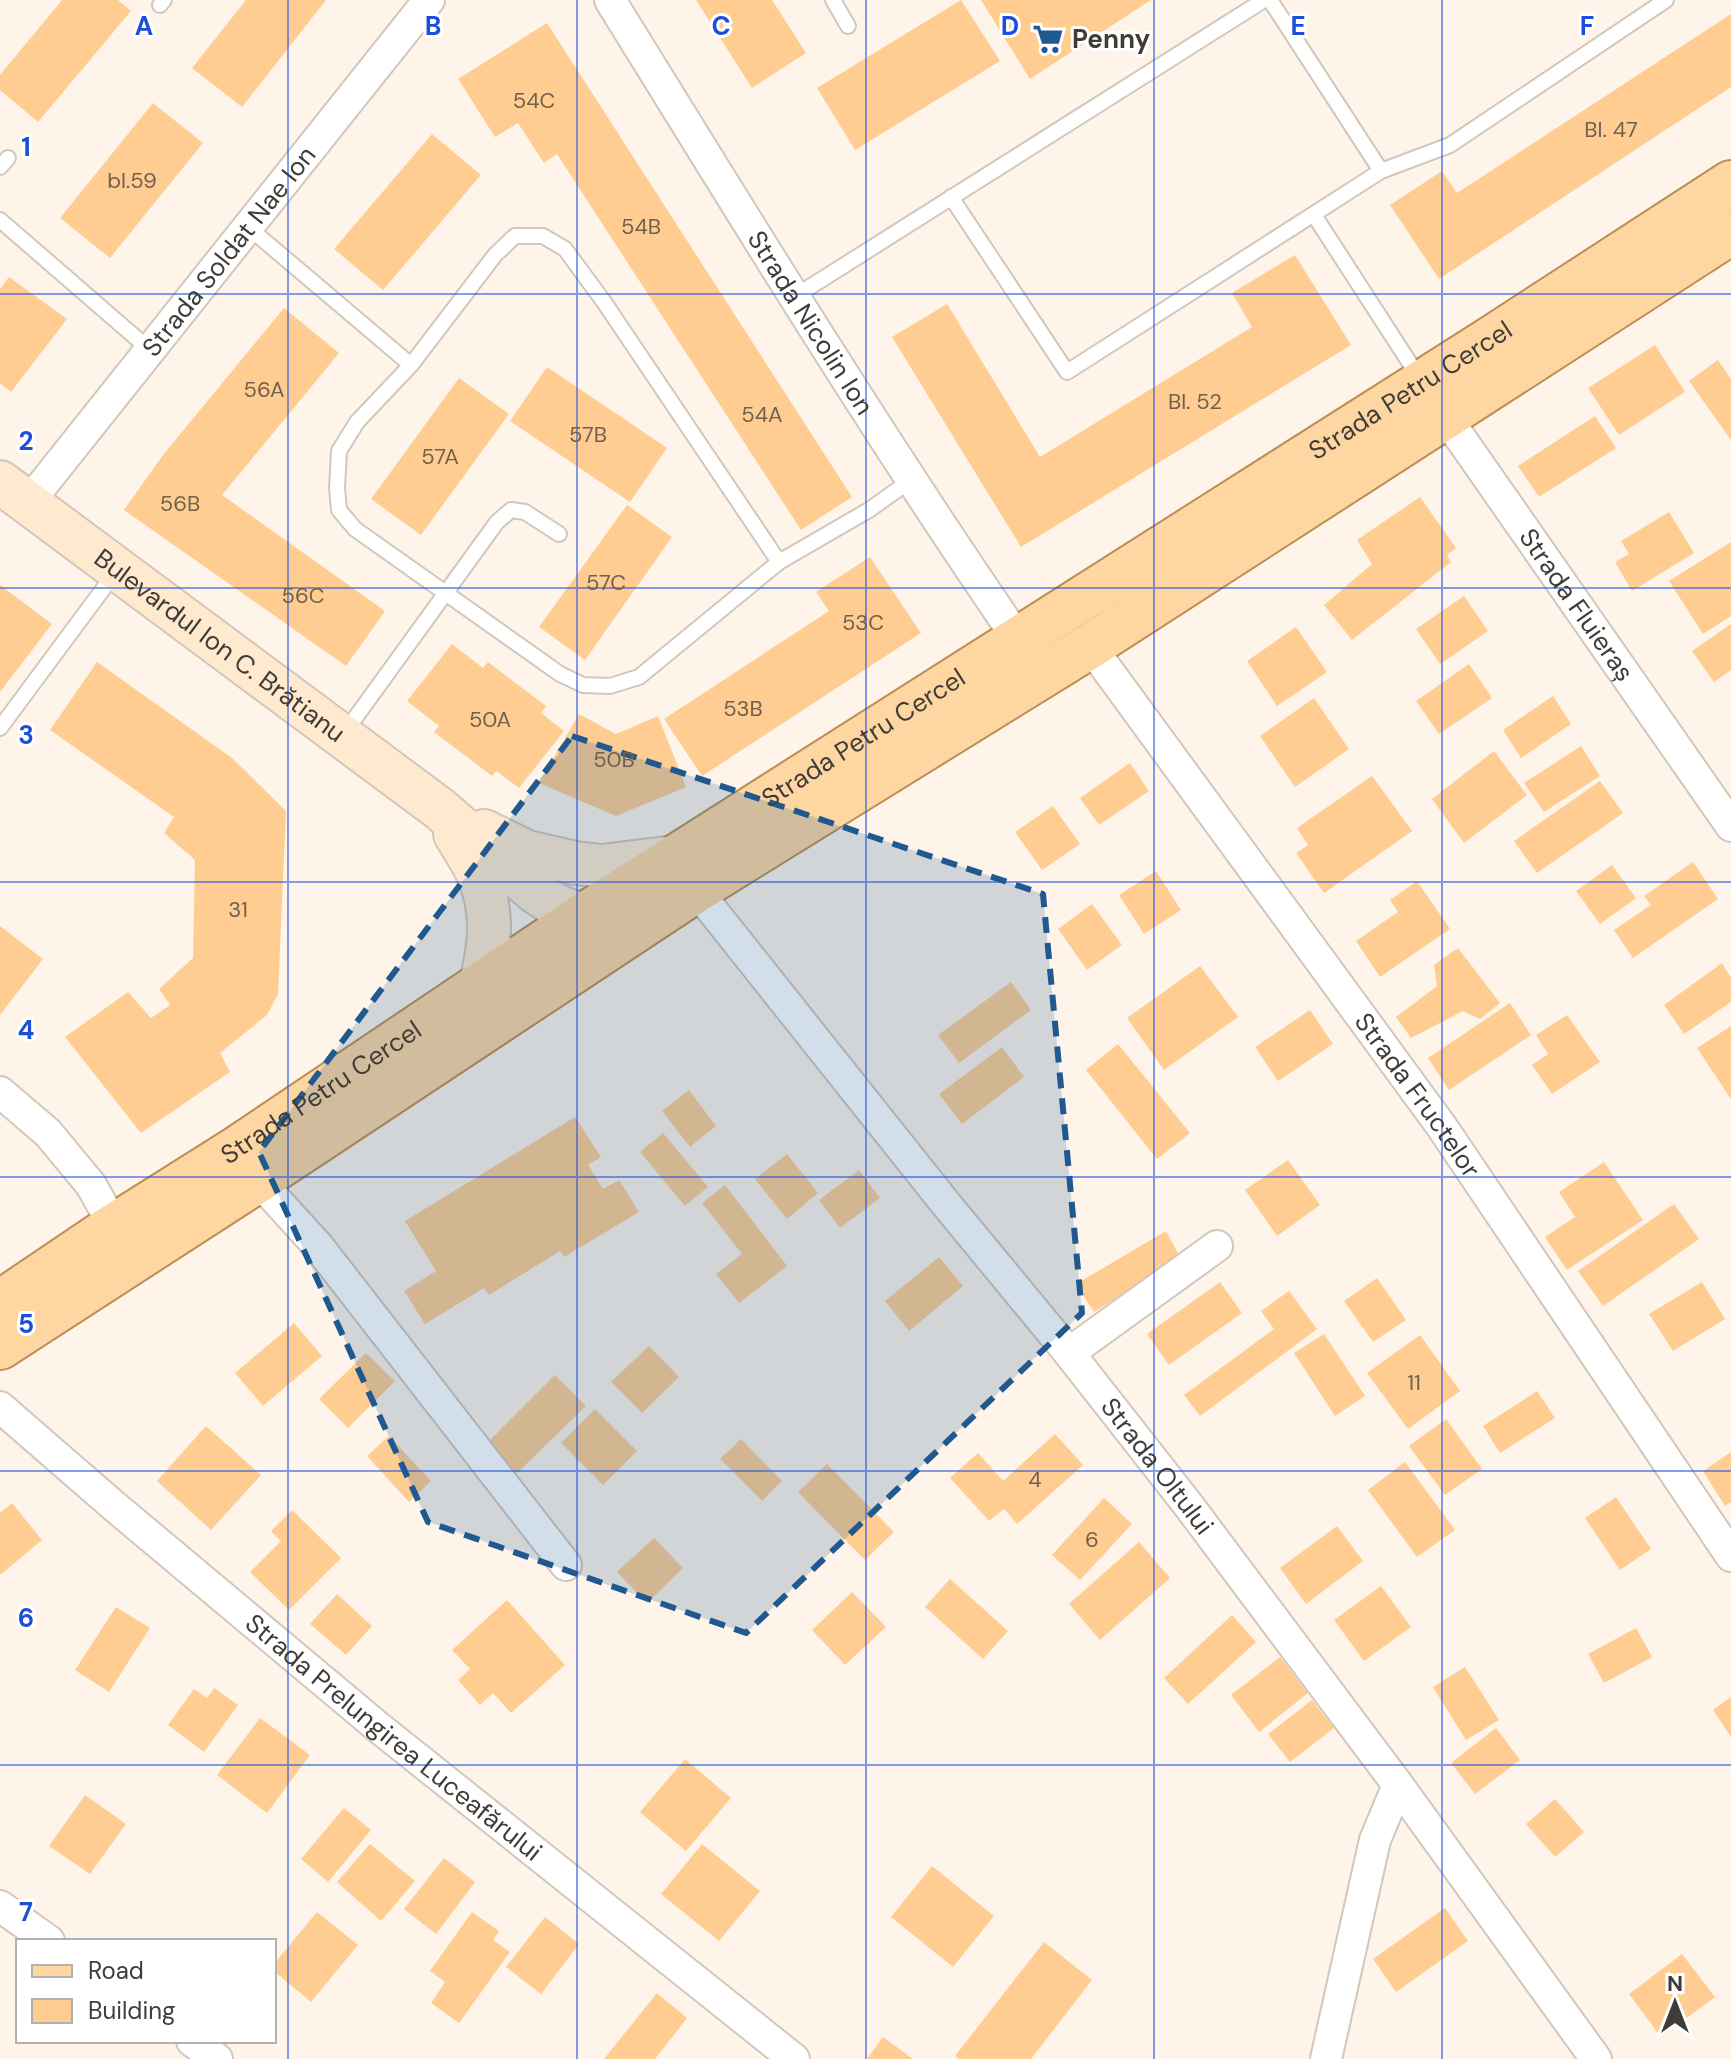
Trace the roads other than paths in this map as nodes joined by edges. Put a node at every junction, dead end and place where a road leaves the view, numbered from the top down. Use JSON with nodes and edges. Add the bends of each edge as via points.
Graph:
{"nodes":[{"id":1,"x":610,"y":0,"type":"edge"},
{"id":2,"x":833,"y":0,"type":"edge"},
{"id":3,"x":1267,"y":0,"type":"edge"},
{"id":4,"x":1666,"y":0,"type":"edge"},
{"id":5,"x":419,"y":7,"type":"edge"},
{"id":6,"x":848,"y":26,"type":"dead end"},
{"id":7,"x":1381,"y":171,"type":"junction"},
{"id":8,"x":1731,"y":183,"type":"edge"},
{"id":9,"x":951,"y":197,"type":"junction"},
{"id":10,"x":1314,"y":215,"type":"junction"},
{"id":11,"x":0,"y":220,"type":"edge"},
{"id":12,"x":248,"y":227,"type":"junction"},
{"id":13,"x":1731,"y":232,"type":"edge"},
{"id":14,"x":794,"y":297,"type":"junction"},
{"id":15,"x":150,"y":350,"type":"junction"},
{"id":16,"x":411,"y":365,"type":"junction"},
{"id":17,"x":1434,"y":399,"type":"junction"},
{"id":18,"x":911,"y":480,"type":"junction"},
{"id":19,"x":14,"y":492,"type":"edge"},
{"id":20,"x":559,"y":534,"type":"dead end"},
{"id":21,"x":779,"y":562,"type":"junction"},
{"id":22,"x":118,"y":569,"type":"junction"},
{"id":23,"x":445,"y":594,"type":"junction"},
{"id":24,"x":1018,"y":639,"type":"junction"},
{"id":25,"x":1090,"y":646,"type":"junction"},
{"id":26,"x":0,"y":728,"type":"edge"},
{"id":27,"x":341,"y":736,"type":"junction"},
{"id":28,"x":440,"y":809,"type":"junction"},
{"id":29,"x":1731,"y":826,"type":"edge"},
{"id":30,"x":527,"y":852,"type":"junction"},
{"id":31,"x":686,"y":874,"type":"junction"},
{"id":32,"x":597,"y":932,"type":"junction"},
{"id":33,"x":480,"y":987,"type":"junction"},
{"id":34,"x":0,"y":1092,"type":"edge"},
{"id":35,"x":258,"y":1180,"type":"junction"},
{"id":36,"x":114,"y":1226,"type":"junction"},
{"id":37,"x":1217,"y":1246,"type":"dead end"},
{"id":38,"x":0,"y":1303,"type":"edge"},
{"id":39,"x":0,"y":1347,"type":"edge"},
{"id":40,"x":1069,"y":1353,"type":"junction"},
{"id":41,"x":0,"y":1407,"type":"edge"},
{"id":42,"x":1731,"y":1556,"type":"edge"},
{"id":43,"x":566,"y":1565,"type":"dead end"},
{"id":44,"x":1398,"y":1785,"type":"junction"},
{"id":45,"x":0,"y":1906,"type":"edge"},
{"id":46,"x":46,"y":1939,"type":"edge"},
{"id":47,"x":195,"y":2043,"type":"edge"},
{"id":48,"x":217,"y":2059,"type":"edge"},
{"id":49,"x":794,"y":2059,"type":"edge"},
{"id":50,"x":1326,"y":2059,"type":"edge"},
{"id":51,"x":1596,"y":2059,"type":"edge"}],
"edges":[{"from":1,"to":14,"type":"street","name":"Strada Nicolin Ion"},
{"from":2,"to":6,"type":"lane"},
{"from":3,"to":7,"type":"lane"},
{"from":3,"to":9,"type":"lane"},
{"from":4,"to":7,"type":"lane","via":[[1450,145]]},
{"from":5,"to":12,"type":"street","name":"Strada Soldat Nae Ion"},
{"from":7,"to":10,"type":"lane"},
{"from":8,"to":17,"type":"main road","name":"Strada Petru Cercel","via":[[1486,342]]},
{"from":9,"to":10,"type":"lane","via":[[1067,372]]},
{"from":9,"to":14,"type":"lane"},
{"from":10,"to":17,"type":"lane"},
{"from":11,"to":15,"type":"lane"},
{"from":12,"to":15,"type":"street","name":"Strada Soldat Nae Ion"},
{"from":12,"to":16,"type":"lane"},
{"from":13,"to":17,"type":"main road","name":"Strada Petru Cercel"},
{"from":14,"to":18,"type":"street","name":"Strada Nicolin Ion"},
{"from":15,"to":19,"type":"street","name":"Strada Soldat Nae Ion"},
{"from":16,"to":21,"type":"lane","via":[[495,255],[515,236],[543,236],[565,249]]},
{"from":16,"to":23,"type":"lane","via":[[357,422],[339,451],[339,510],[355,529]]},
{"from":17,"to":24,"type":"main road","name":"Strada Petru Cercel"},
{"from":17,"to":25,"type":"main road","name":"Strada Petru Cercel"},
{"from":17,"to":29,"type":"street","name":"Strada Fluieraș"},
{"from":18,"to":21,"type":"lane"},
{"from":18,"to":24,"type":"street","name":"Strada Nicolin Ion"},
{"from":19,"to":22,"type":"main road","name":"Bulevardul Ion C. Brătianu"},
{"from":20,"to":23,"type":"lane","via":[[525,512],[511,510]]},
{"from":21,"to":23,"type":"lane","via":[[639,677],[610,686],[583,685],[560,674]]},
{"from":22,"to":26,"type":"lane"},
{"from":22,"to":27,"type":"main road","name":"Bulevardul Ion C. Brătianu"},
{"from":23,"to":27,"type":"lane"},
{"from":24,"to":31,"type":"main road","name":"Strada Petru Cercel"},
{"from":25,"to":31,"type":"main road","name":"Strada Petru Cercel"},
{"from":25,"to":42,"type":"street","name":"Strada Fructelor","via":[[1442,1127]]},
{"from":27,"to":28,"type":"main road","name":"Bulevardul Ion C. Brătianu"},
{"from":28,"to":30,"type":"main road"},
{"from":28,"to":32,"type":"main road","via":[[534,891]]},
{"from":28,"to":33,"type":"main road","via":[[477,871],[487,900],[491,927]]},
{"from":30,"to":31,"type":"main road","via":[[575,863]]},
{"from":30,"to":32,"type":"main road","via":[[574,899]]},
{"from":31,"to":32,"type":"main road","name":"Strada Petru Cercel"},
{"from":31,"to":40,"type":"street","name":"Strada Oltului"},
{"from":32,"to":33,"type":"main road","name":"Strada Petru Cercel"},
{"from":32,"to":35,"type":"main road","name":"Strada Petru Cercel"},
{"from":33,"to":36,"type":"main road","name":"Strada Petru Cercel"},
{"from":34,"to":36,"type":"street","via":[[48,1133],[91,1185]]},
{"from":35,"to":39,"type":"main road","name":"Strada Petru Cercel"},
{"from":35,"to":43,"type":"street","via":[[318,1246]]},
{"from":36,"to":38,"type":"main road","name":"Strada Petru Cercel"},
{"from":37,"to":40,"type":"street"},
{"from":40,"to":44,"type":"street","name":"Strada Oltului"},
{"from":41,"to":49,"type":"street","name":"Strada Prelungirea Luceafărului","via":[[378,1727]]},
{"from":44,"to":50,"type":"street","via":[[1375,1840]]},
{"from":44,"to":51,"type":"street","name":"Strada Oltului"},
{"from":45,"to":46,"type":"street"},
{"from":47,"to":48,"type":"street"}]}
